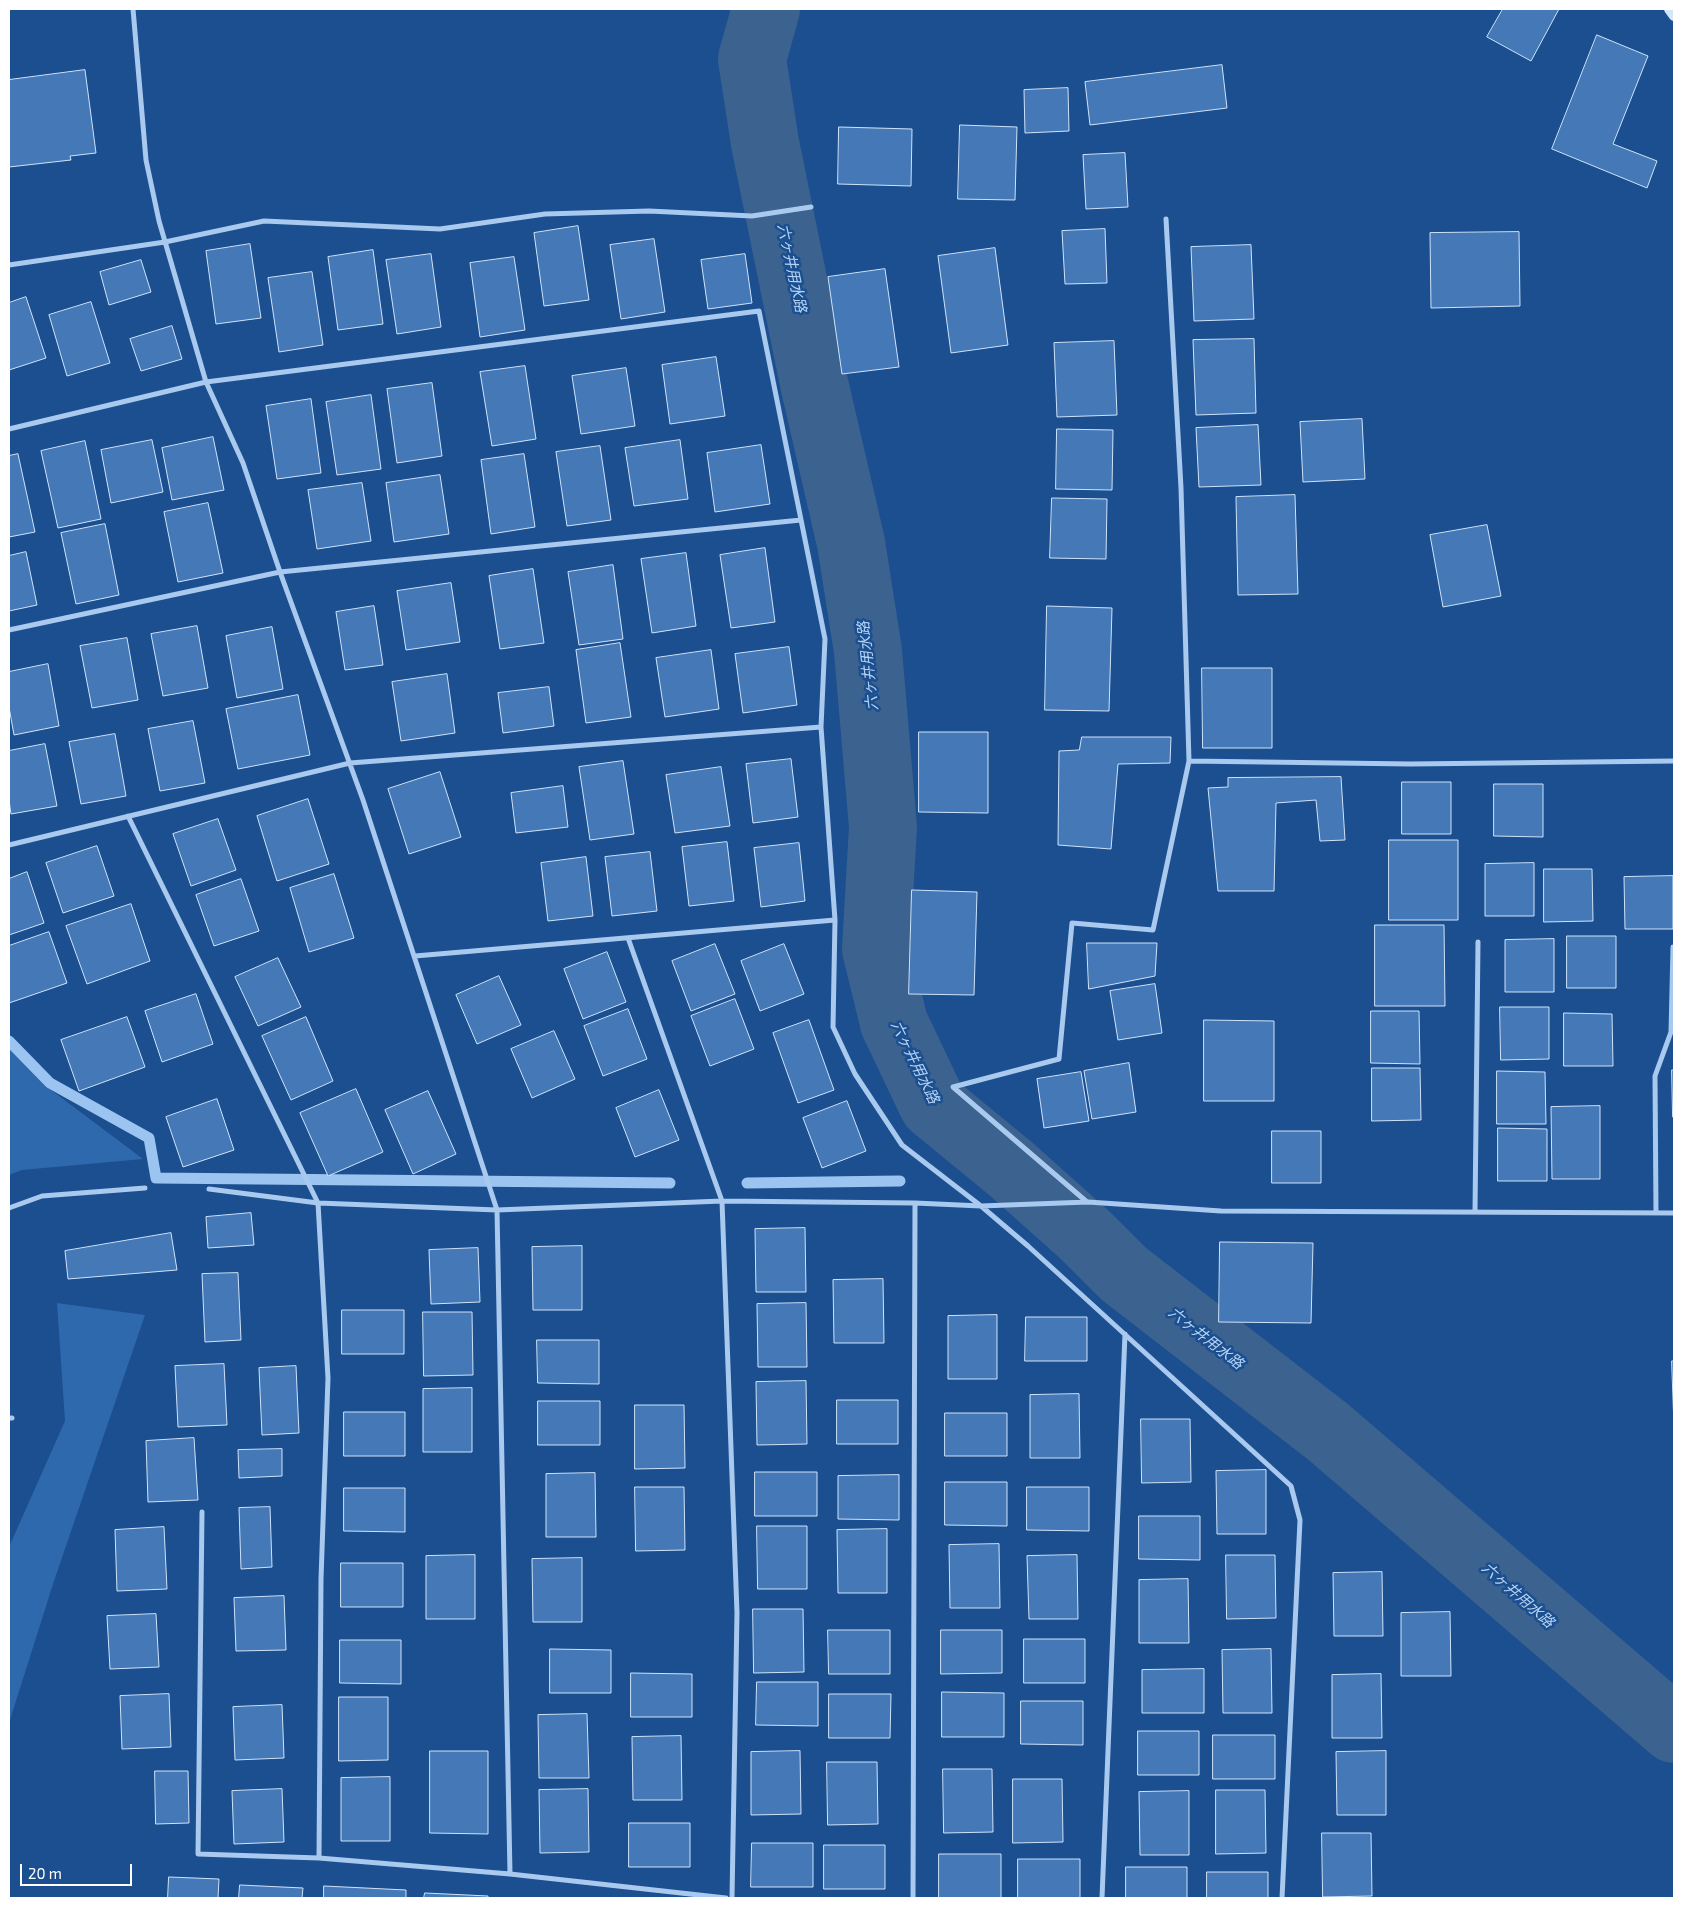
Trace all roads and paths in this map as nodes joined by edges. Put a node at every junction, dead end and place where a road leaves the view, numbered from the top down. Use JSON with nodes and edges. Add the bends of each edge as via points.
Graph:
{"nodes":[{"id":1,"x":133,"y":9,"type":"edge"},
{"id":2,"x":1669,"y":9,"type":"edge"},
{"id":3,"x":1674,"y":16,"type":"edge"},
{"id":4,"x":811,"y":207,"type":"dead end"},
{"id":5,"x":1166,"y":219,"type":"dead end"},
{"id":6,"x":165,"y":242,"type":"junction"},
{"id":7,"x":9,"y":265,"type":"edge"},
{"id":8,"x":206,"y":382,"type":"junction"},
{"id":9,"x":9,"y":428,"type":"edge"},
{"id":10,"x":801,"y":520,"type":"junction"},
{"id":11,"x":280,"y":572,"type":"junction"},
{"id":12,"x":9,"y":630,"type":"edge"},
{"id":13,"x":822,"y":727,"type":"junction"},
{"id":14,"x":1189,"y":761,"type":"junction"},
{"id":15,"x":1674,"y":761,"type":"edge"},
{"id":16,"x":350,"y":763,"type":"junction"},
{"id":17,"x":128,"y":816,"type":"junction"},
{"id":18,"x":9,"y":845,"type":"edge"},
{"id":19,"x":835,"y":920,"type":"junction"},
{"id":20,"x":628,"y":938,"type":"junction"},
{"id":21,"x":1478,"y":942,"type":"dead end"},
{"id":22,"x":1672,"y":947,"type":"dead end"},
{"id":23,"x":415,"y":956,"type":"junction"},
{"id":24,"x":145,"y":1188,"type":"dead end"},
{"id":25,"x":209,"y":1189,"type":"dead end"},
{"id":26,"x":722,"y":1201,"type":"junction"},
{"id":27,"x":1088,"y":1202,"type":"junction"},
{"id":28,"x":318,"y":1203,"type":"junction"},
{"id":29,"x":915,"y":1203,"type":"junction"},
{"id":30,"x":981,"y":1206,"type":"junction"},
{"id":31,"x":9,"y":1208,"type":"edge"},
{"id":32,"x":498,"y":1210,"type":"junction"},
{"id":33,"x":1475,"y":1211,"type":"junction"},
{"id":34,"x":1656,"y":1212,"type":"junction"},
{"id":35,"x":1674,"y":1213,"type":"edge"},
{"id":36,"x":1125,"y":1334,"type":"junction"},
{"id":37,"x":202,"y":1512,"type":"dead end"},
{"id":38,"x":319,"y":1858,"type":"junction"},
{"id":39,"x":510,"y":1874,"type":"junction"},
{"id":40,"x":726,"y":1898,"type":"edge"},
{"id":41,"x":732,"y":1898,"type":"edge"},
{"id":42,"x":913,"y":1898,"type":"edge"},
{"id":43,"x":1102,"y":1898,"type":"edge"},
{"id":44,"x":1282,"y":1898,"type":"edge"}],
"edges":[{"from":1,"to":6,"type":"street","via":[[146,160]]},
{"from":2,"to":3,"type":"main road"},
{"from":4,"to":6,"type":"street","via":[[752,216],[649,211],[545,214],[440,229],[264,221]]},
{"from":5,"to":14,"type":"street","via":[[1181,488]]},
{"from":6,"to":7,"type":"street"},
{"from":6,"to":8,"type":"street"},
{"from":8,"to":9,"type":"street"},
{"from":8,"to":10,"type":"street","via":[[759,312]]},
{"from":8,"to":11,"type":"street","via":[[243,462]]},
{"from":10,"to":11,"type":"street"},
{"from":10,"to":13,"type":"street","via":[[825,639]]},
{"from":11,"to":12,"type":"street"},
{"from":11,"to":16,"type":"street"},
{"from":13,"to":16,"type":"street"},
{"from":13,"to":19,"type":"street"},
{"from":14,"to":15,"type":"street","via":[[1411,764]]},
{"from":14,"to":27,"type":"street","via":[[1153,930],[1072,923],[1059,1059],[952,1087]]},
{"from":16,"to":17,"type":"street"},
{"from":16,"to":23,"type":"street"},
{"from":17,"to":18,"type":"street"},
{"from":17,"to":28,"type":"street"},
{"from":19,"to":20,"type":"street"},
{"from":19,"to":30,"type":"street","via":[[833,1027],[855,1074],[902,1145]]},
{"from":20,"to":23,"type":"street"},
{"from":20,"to":26,"type":"street"},
{"from":21,"to":33,"type":"street"},
{"from":22,"to":34,"type":"street","via":[[1671,1032],[1655,1076]]},
{"from":23,"to":32,"type":"street"},
{"from":24,"to":31,"type":"street","via":[[42,1196]]},
{"from":25,"to":28,"type":"street"},
{"from":26,"to":29,"type":"street"},
{"from":26,"to":32,"type":"street"},
{"from":26,"to":41,"type":"street","via":[[736,1613]]},
{"from":27,"to":30,"type":"street"},
{"from":27,"to":33,"type":"street","via":[[1221,1210]]},
{"from":28,"to":32,"type":"street"},
{"from":28,"to":38,"type":"street","via":[[328,1378],[321,1579]]},
{"from":29,"to":30,"type":"street"},
{"from":29,"to":42,"type":"street"},
{"from":30,"to":36,"type":"street"},
{"from":32,"to":39,"type":"street"},
{"from":33,"to":34,"type":"street"},
{"from":34,"to":35,"type":"street"},
{"from":36,"to":43,"type":"street"},
{"from":36,"to":44,"type":"street","via":[[1291,1486],[1300,1520]]},
{"from":37,"to":38,"type":"street","via":[[198,1854]]},
{"from":38,"to":39,"type":"street"},
{"from":39,"to":40,"type":"street"}]}
